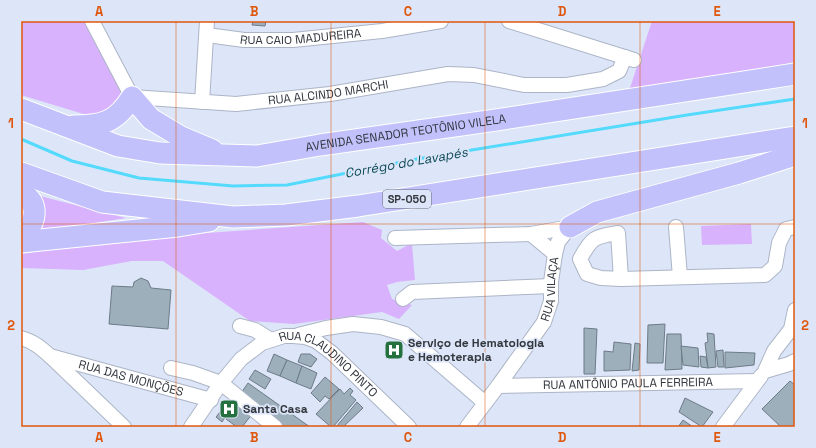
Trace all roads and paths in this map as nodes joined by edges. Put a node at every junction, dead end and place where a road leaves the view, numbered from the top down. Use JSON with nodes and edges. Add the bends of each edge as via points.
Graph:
{"nodes":[{"id":1,"x":92,"y":21,"type":"edge"},
{"id":2,"x":441,"y":21,"type":"edge"},
{"id":3,"x":508,"y":21,"type":"edge"},
{"id":4,"x":207,"y":28,"type":"edge"},
{"id":5,"x":795,"y":74,"type":"edge"},
{"id":6,"x":132,"y":97,"type":"junction"},
{"id":7,"x":202,"y":102,"type":"junction"},
{"id":8,"x":21,"y":109,"type":"edge"},
{"id":9,"x":66,"y":126,"type":"junction"},
{"id":10,"x":795,"y":137,"type":"edge"},
{"id":11,"x":223,"y":155,"type":"junction"},
{"id":12,"x":795,"y":156,"type":"edge"},
{"id":13,"x":21,"y":173,"type":"edge"},
{"id":14,"x":21,"y":192,"type":"edge"},
{"id":15,"x":233,"y":217,"type":"junction"},
{"id":16,"x":676,"y":227,"type":"dead end"},
{"id":17,"x":795,"y":227,"type":"edge"},
{"id":18,"x":570,"y":228,"type":"junction"},
{"id":19,"x":23,"y":233,"type":"edge"},
{"id":20,"x":531,"y":234,"type":"junction"},
{"id":21,"x":395,"y":238,"type":"dead end"},
{"id":22,"x":555,"y":254,"type":"junction"},
{"id":23,"x":680,"y":277,"type":"junction"},
{"id":24,"x":621,"y":279,"type":"dead end"},
{"id":25,"x":551,"y":286,"type":"junction"},
{"id":26,"x":403,"y":299,"type":"dead end"},
{"id":27,"x":795,"y":310,"type":"edge"},
{"id":28,"x":240,"y":326,"type":"dead end"},
{"id":29,"x":793,"y":332,"type":"edge"},
{"id":30,"x":293,"y":336,"type":"junction"},
{"id":31,"x":21,"y":338,"type":"edge"},
{"id":32,"x":271,"y":340,"type":"junction"},
{"id":33,"x":50,"y":356,"type":"junction"},
{"id":34,"x":795,"y":360,"type":"edge"},
{"id":35,"x":171,"y":368,"type":"dead end"},
{"id":36,"x":761,"y":376,"type":"junction"},
{"id":37,"x":221,"y":383,"type":"junction"},
{"id":38,"x":498,"y":386,"type":"junction"},
{"id":39,"x":211,"y":400,"type":"junction"},
{"id":40,"x":485,"y":403,"type":"junction"},
{"id":41,"x":197,"y":425,"type":"edge"},
{"id":42,"x":124,"y":427,"type":"edge"},
{"id":43,"x":275,"y":427,"type":"edge"},
{"id":44,"x":409,"y":427,"type":"edge"},
{"id":45,"x":467,"y":427,"type":"edge"},
{"id":46,"x":723,"y":427,"type":"edge"}],
"edges":[{"from":1,"to":6,"type":"street"},
{"from":2,"to":4,"type":"street","name":"RUA CAIO MADUREIRA","via":[[382,31],[293,40],[244,40]]},
{"from":3,"to":7,"type":"street","name":"RUA ALCINDO MARCHI","via":[[630,59],[619,71],[603,79],[567,86],[524,85],[474,75],[448,74],[276,101],[236,104]]},
{"from":4,"to":7,"type":"street"},
{"from":5,"to":11,"type":"highway","name":"AVENIDA SENADOR TEOTÔNIO VILELA","via":[[257,156]]},
{"from":6,"to":7,"type":"street","name":"RUA ALCINDO MARCHI"},
{"from":6,"to":9,"type":"highway","via":[[123,110],[111,119],[94,126]]},
{"from":6,"to":11,"type":"highway","via":[[151,119],[181,137]]},
{"from":8,"to":9,"type":"highway","name":"AVENIDA SENADOR TEOTÔNIO VILELA"},
{"from":9,"to":11,"type":"highway","name":"AVENIDA SENADOR TEOTÔNIO VILELA","via":[[118,146],[160,153]]},
{"from":10,"to":15,"type":"highway","number":"SP-050","via":[[358,206]]},
{"from":12,"to":18,"type":"highway","via":[[597,212]]},
{"from":13,"to":15,"type":"highway","number":"SP-050","via":[[102,202]]},
{"from":14,"to":19,"type":"highway","via":[[30,200],[35,216]]},
{"from":15,"to":19,"type":"highway","via":[[178,226]]},
{"from":16,"to":23,"type":"street"},
{"from":17,"to":23,"type":"street","via":[[786,229],[779,243],[775,266],[765,275]]},
{"from":18,"to":20,"type":"street"},
{"from":18,"to":22,"type":"street","name":"RUA VILAÇA","via":[[558,242]]},
{"from":20,"to":21,"type":"street"},
{"from":20,"to":22,"type":"street"},
{"from":22,"to":25,"type":"street","name":"RUA VILAÇA"},
{"from":23,"to":24,"type":"street"},
{"from":25,"to":26,"type":"street","via":[[412,292]]},
{"from":25,"to":38,"type":"street","name":"RUA VILAÇA","via":[[551,301],[544,322]]},
{"from":27,"to":29,"type":"street"},
{"from":28,"to":32,"type":"street","via":[[255,330]]},
{"from":29,"to":36,"type":"street","via":[[774,351]]},
{"from":30,"to":32,"type":"street","name":"RUA CLAUDINO PINTO"},
{"from":30,"to":40,"type":"street","via":[[353,324],[405,334]]},
{"from":30,"to":44,"type":"street","name":"RUA CLAUDINO PINTO","via":[[316,341],[332,353]]},
{"from":31,"to":33,"type":"street","name":"RUA DAS MONÇÕES","via":[[38,345]]},
{"from":32,"to":37,"type":"street","name":"RUA CLAUDINO PINTO","via":[[262,343],[241,359]]},
{"from":33,"to":39,"type":"street","name":"RUA DAS MONÇÕES"},
{"from":33,"to":42,"type":"street","name":"RUA DAS MONÇÕES"},
{"from":34,"to":36,"type":"street","name":"RUA ANTÔNIO PAULA FERREIRA"},
{"from":35,"to":37,"type":"street"},
{"from":36,"to":38,"type":"street","name":"RUA ANTÔNIO PAULA FERREIRA"},
{"from":36,"to":46,"type":"street"},
{"from":37,"to":39,"type":"street","name":"RUA CLAUDINO PINTO"},
{"from":37,"to":43,"type":"street"},
{"from":38,"to":40,"type":"street","name":"RUA VILAÇA"},
{"from":39,"to":41,"type":"street","name":"RUA CLAUDINO PINTO"},
{"from":40,"to":45,"type":"street","name":"RUA VILAÇA"}]}
